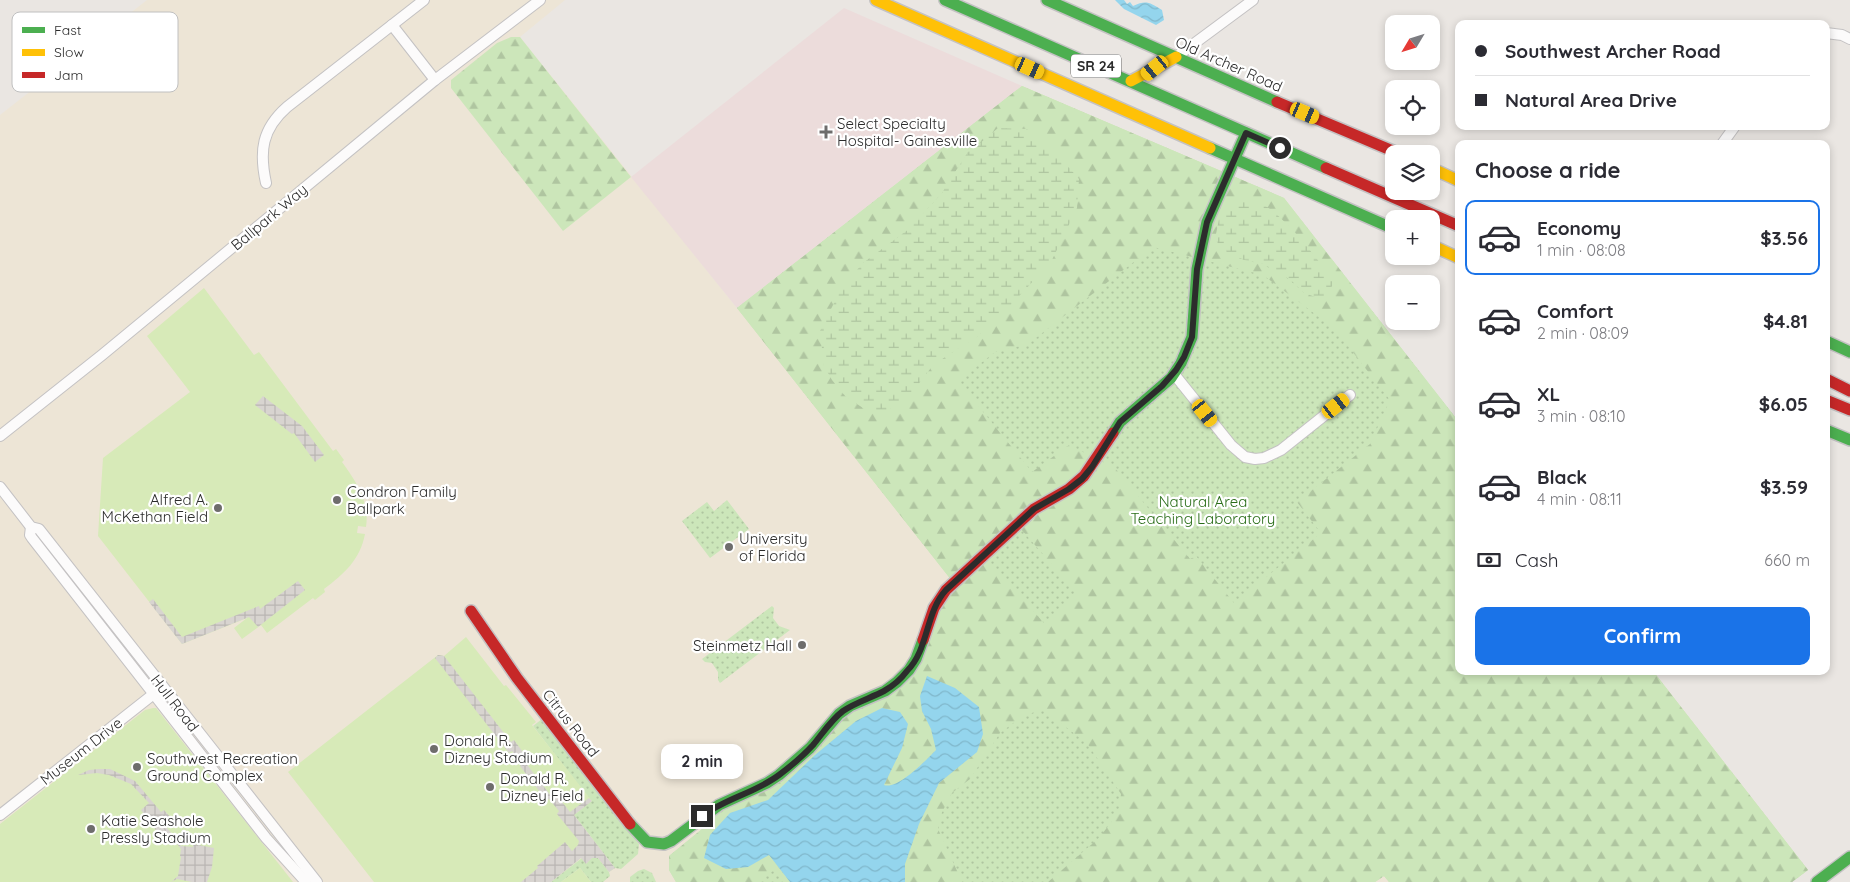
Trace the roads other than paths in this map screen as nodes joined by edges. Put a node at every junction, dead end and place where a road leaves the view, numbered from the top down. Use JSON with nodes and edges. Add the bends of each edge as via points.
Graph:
{"nodes":[{"id":1,"x":424,"y":0,"type":"edge"},
{"id":2,"x":540,"y":0,"type":"edge"},
{"id":3,"x":876,"y":0,"type":"edge"},
{"id":4,"x":946,"y":0,"type":"edge"},
{"id":5,"x":1047,"y":0,"type":"edge"},
{"id":6,"x":1252,"y":0,"type":"edge"},
{"id":7,"x":392,"y":25,"type":"junction"},
{"id":8,"x":1850,"y":28,"type":"edge"},
{"id":9,"x":1830,"y":34,"type":"edge"},
{"id":10,"x":1846,"y":37,"type":"edge"},
{"id":11,"x":1176,"y":57,"type":"junction"},
{"id":12,"x":436,"y":80,"type":"junction"},
{"id":13,"x":1131,"y":81,"type":"junction"},
{"id":14,"x":1246,"y":133,"type":"junction"},
{"id":15,"x":1385,"y":148,"type":"edge"},
{"id":16,"x":1235,"y":159,"type":"junction"},
{"id":17,"x":1440,"y":172,"type":"edge"},
{"id":18,"x":1455,"y":179,"type":"edge"},
{"id":19,"x":266,"y":182,"type":"dead end"},
{"id":20,"x":1385,"y":225,"type":"edge"},
{"id":21,"x":1443,"y":235,"type":"edge"},
{"id":22,"x":1455,"y":252,"type":"edge"},
{"id":23,"x":1830,"y":343,"type":"edge"},
{"id":24,"x":1850,"y":351,"type":"edge"},
{"id":25,"x":1174,"y":374,"type":"junction"},
{"id":26,"x":1830,"y":380,"type":"edge"},
{"id":27,"x":1850,"y":390,"type":"edge"},
{"id":28,"x":1350,"y":395,"type":"dead end"},
{"id":29,"x":1830,"y":402,"type":"edge"},
{"id":30,"x":1850,"y":410,"type":"edge"},
{"id":31,"x":1830,"y":432,"type":"edge"},
{"id":32,"x":0,"y":436,"type":"edge"},
{"id":33,"x":1850,"y":440,"type":"edge"},
{"id":34,"x":0,"y":488,"type":"edge"},
{"id":35,"x":471,"y":611,"type":"dead end"},
{"id":36,"x":159,"y":690,"type":"junction"},
{"id":37,"x":0,"y":815,"type":"edge"},
{"id":38,"x":1850,"y":856,"type":"edge"},
{"id":39,"x":1850,"y":870,"type":"edge"},
{"id":40,"x":1821,"y":880,"type":"edge"},
{"id":41,"x":1838,"y":881,"type":"dead end"},
{"id":42,"x":306,"y":882,"type":"edge"},
{"id":43,"x":317,"y":882,"type":"edge"}],
"edges":[{"from":1,"to":7,"type":"street"},
{"from":2,"to":12,"type":"street","name":"Ballpark Way"},
{"from":3,"to":16,"type":"street","number":"SR 24"},
{"from":4,"to":13,"type":"street","number":"SR 24"},
{"from":5,"to":11,"type":"street","name":"Old Archer Road"},
{"from":6,"to":11,"type":"street"},
{"from":7,"to":12,"type":"street"},
{"from":7,"to":19,"type":"street","via":[[277,116],[262,148]]},
{"from":8,"to":10,"type":"street"},
{"from":9,"to":10,"type":"street"},
{"from":11,"to":13,"type":"street"},
{"from":11,"to":15,"type":"street","name":"Old Archer Road"},
{"from":12,"to":32,"type":"street","name":"Ballpark Way"},
{"from":13,"to":14,"type":"street","number":"SR 24"},
{"from":14,"to":16,"type":"street"},
{"from":14,"to":21,"type":"street","number":"SR 24"},
{"from":16,"to":20,"type":"street","number":"SR 24"},
{"from":16,"to":25,"type":"street","via":[[1207,222],[1197,269],[1192,337]]},
{"from":17,"to":18,"type":"street"},
{"from":21,"to":22,"type":"street","number":"SR 24"},
{"from":23,"to":24,"type":"street"},
{"from":25,"to":28,"type":"street","via":[[1230,445],[1255,459],[1281,450]]},
{"from":25,"to":35,"type":"street","name":"Citrus Road","via":[[1120,422],[1082,479],[1034,509],[943,593],[934,608],[916,659],[897,682],[839,714],[806,752],[773,779],[719,805],[664,844],[655,844],[639,835],[517,678]]},
{"from":26,"to":27,"type":"street"},
{"from":29,"to":30,"type":"street"},
{"from":31,"to":33,"type":"street"},
{"from":34,"to":36,"type":"street","name":"Hull Road","via":[[31,527],[32,538]]},
{"from":36,"to":37,"type":"street","name":"Museum Drive"},
{"from":36,"to":42,"type":"street","name":"Hull Road","via":[[273,846]]},
{"from":36,"to":43,"type":"street","name":"Hull Road"},
{"from":38,"to":40,"type":"street"},
{"from":39,"to":41,"type":"street"}]}
